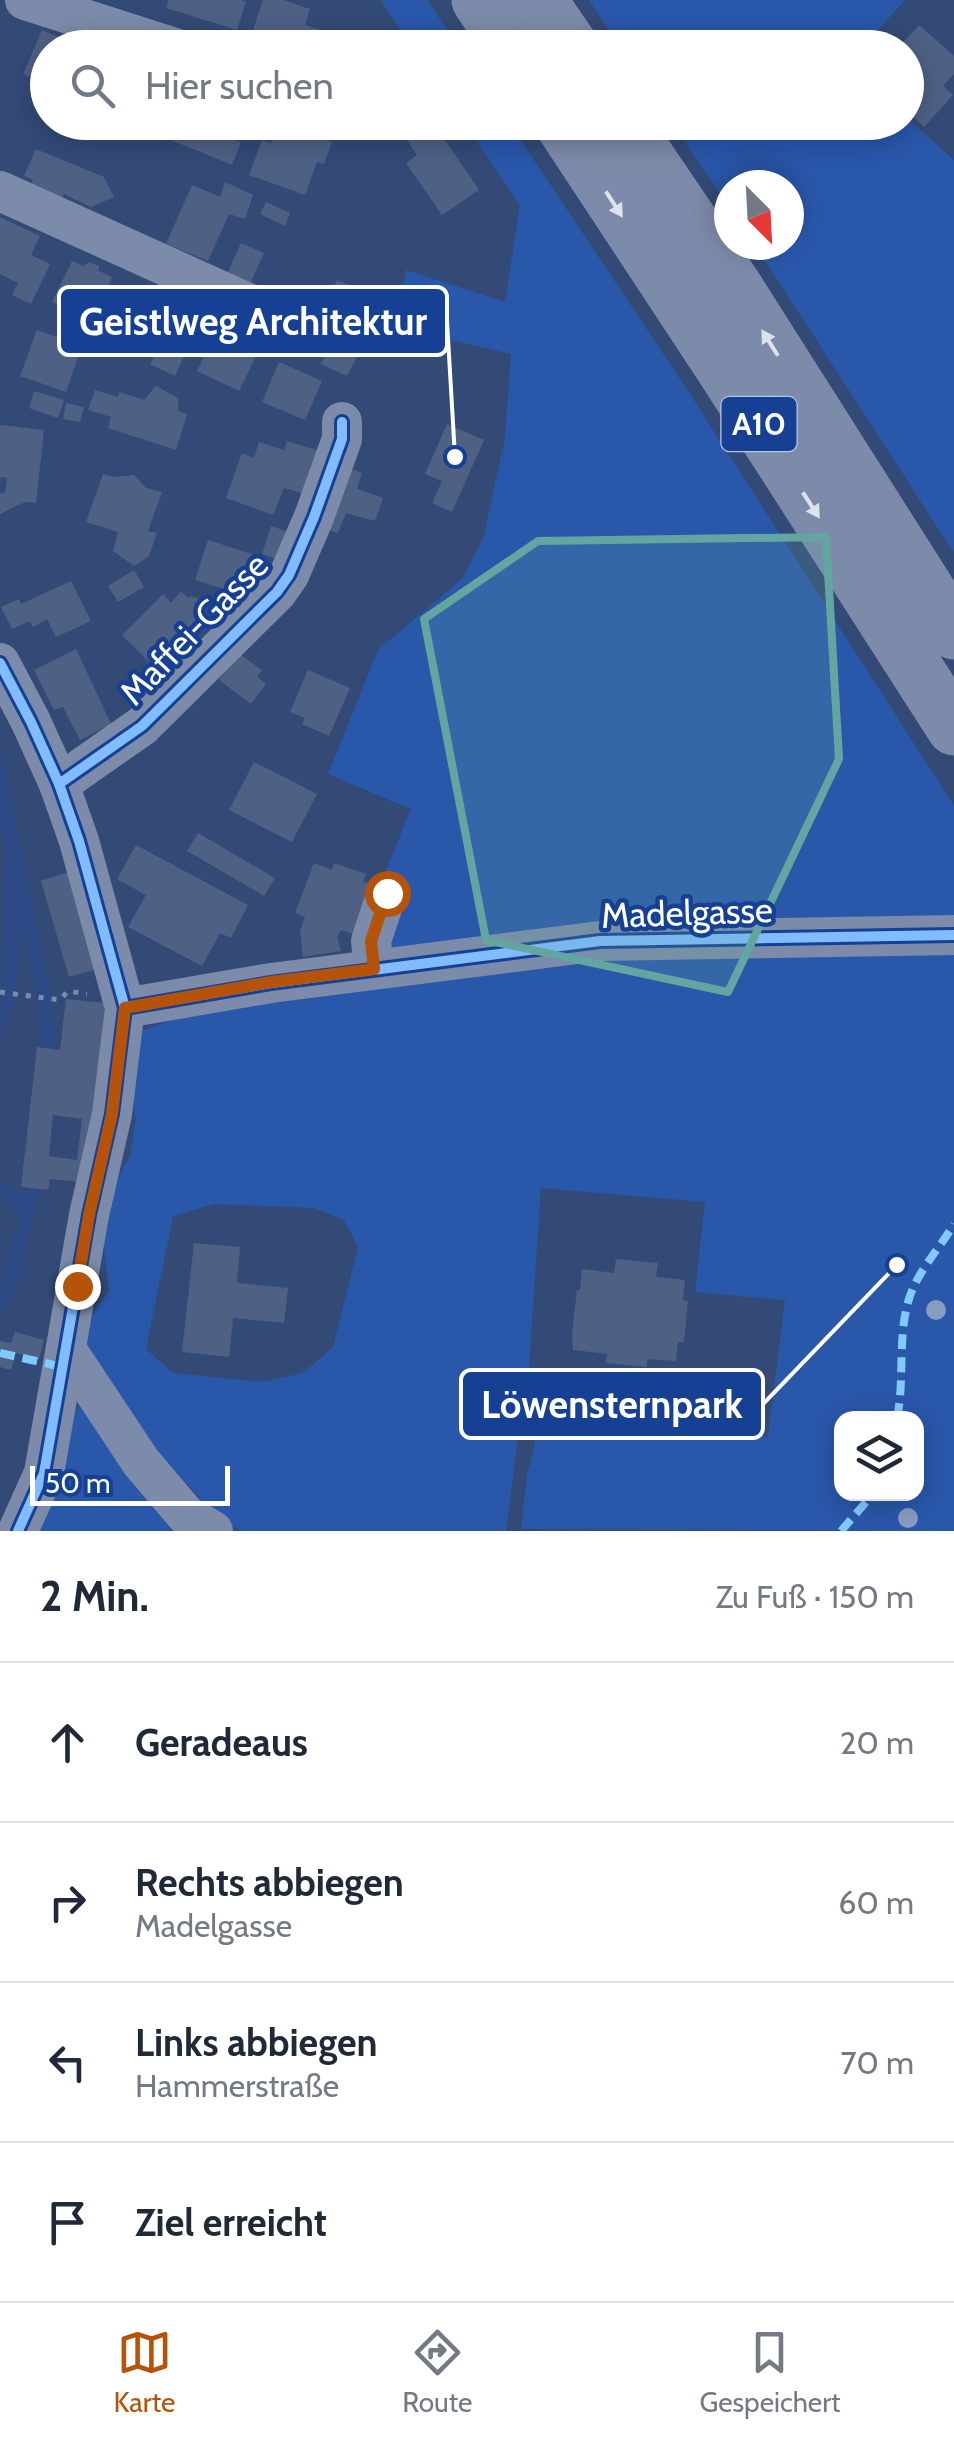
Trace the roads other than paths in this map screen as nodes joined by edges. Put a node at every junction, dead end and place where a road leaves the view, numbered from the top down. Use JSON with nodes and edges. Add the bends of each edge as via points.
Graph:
{"nodes":[{"id":1,"x":25,"y":0,"type":"edge"},
{"id":2,"x":480,"y":0,"type":"edge"},
{"id":3,"x":539,"y":0,"type":"edge"},
{"id":4,"x":119,"y":30,"type":"edge"},
{"id":5,"x":499,"y":30,"type":"edge"},
{"id":6,"x":560,"y":30,"type":"edge"},
{"id":7,"x":572,"y":140,"type":"edge"},
{"id":8,"x":635,"y":140,"type":"edge"},
{"id":9,"x":0,"y":191,"type":"edge"},
{"id":10,"x":281,"y":318,"type":"dead end"},
{"id":11,"x":342,"y":422,"type":"dead end"},
{"id":12,"x":954,"y":632,"type":"edge"},
{"id":13,"x":0,"y":663,"type":"edge"},
{"id":14,"x":954,"y":728,"type":"edge"},
{"id":15,"x":59,"y":784,"type":"junction"},
{"id":16,"x":387,"y":893,"type":"dead end"},
{"id":17,"x":954,"y":934,"type":"edge"},
{"id":18,"x":374,"y":969,"type":"junction"},
{"id":19,"x":125,"y":1008,"type":"junction"},
{"id":20,"x":66,"y":1350,"type":"junction"},
{"id":21,"x":18,"y":1531,"type":"edge"},
{"id":22,"x":213,"y":1531,"type":"edge"}],
"edges":[{"from":1,"to":4,"type":"street"},
{"from":2,"to":5,"type":"highway"},
{"from":3,"to":6,"type":"highway"},
{"from":7,"to":14,"type":"highway","number":"A10","one_way":true},
{"from":12,"to":8,"type":"highway","number":"A10","one_way":true},
{"from":9,"to":10,"type":"street"},
{"from":11,"to":15,"type":"street","name":"Maffei-Gasse","via":[[314,517],[277,592],[142,726]]},
{"from":13,"to":15,"type":"street"},
{"from":15,"to":19,"type":"street"},
{"from":16,"to":18,"type":"street","via":[[371,941]]},
{"from":17,"to":18,"type":"street","name":"Madelgasse","via":[[600,942]]},
{"from":18,"to":19,"type":"street","name":"Madelgasse"},
{"from":19,"to":20,"type":"street","via":[[112,1114]]},
{"from":20,"to":21,"type":"street","via":[[44,1472]]},
{"from":20,"to":22,"type":"street","via":[[141,1462],[186,1515]]}]}
